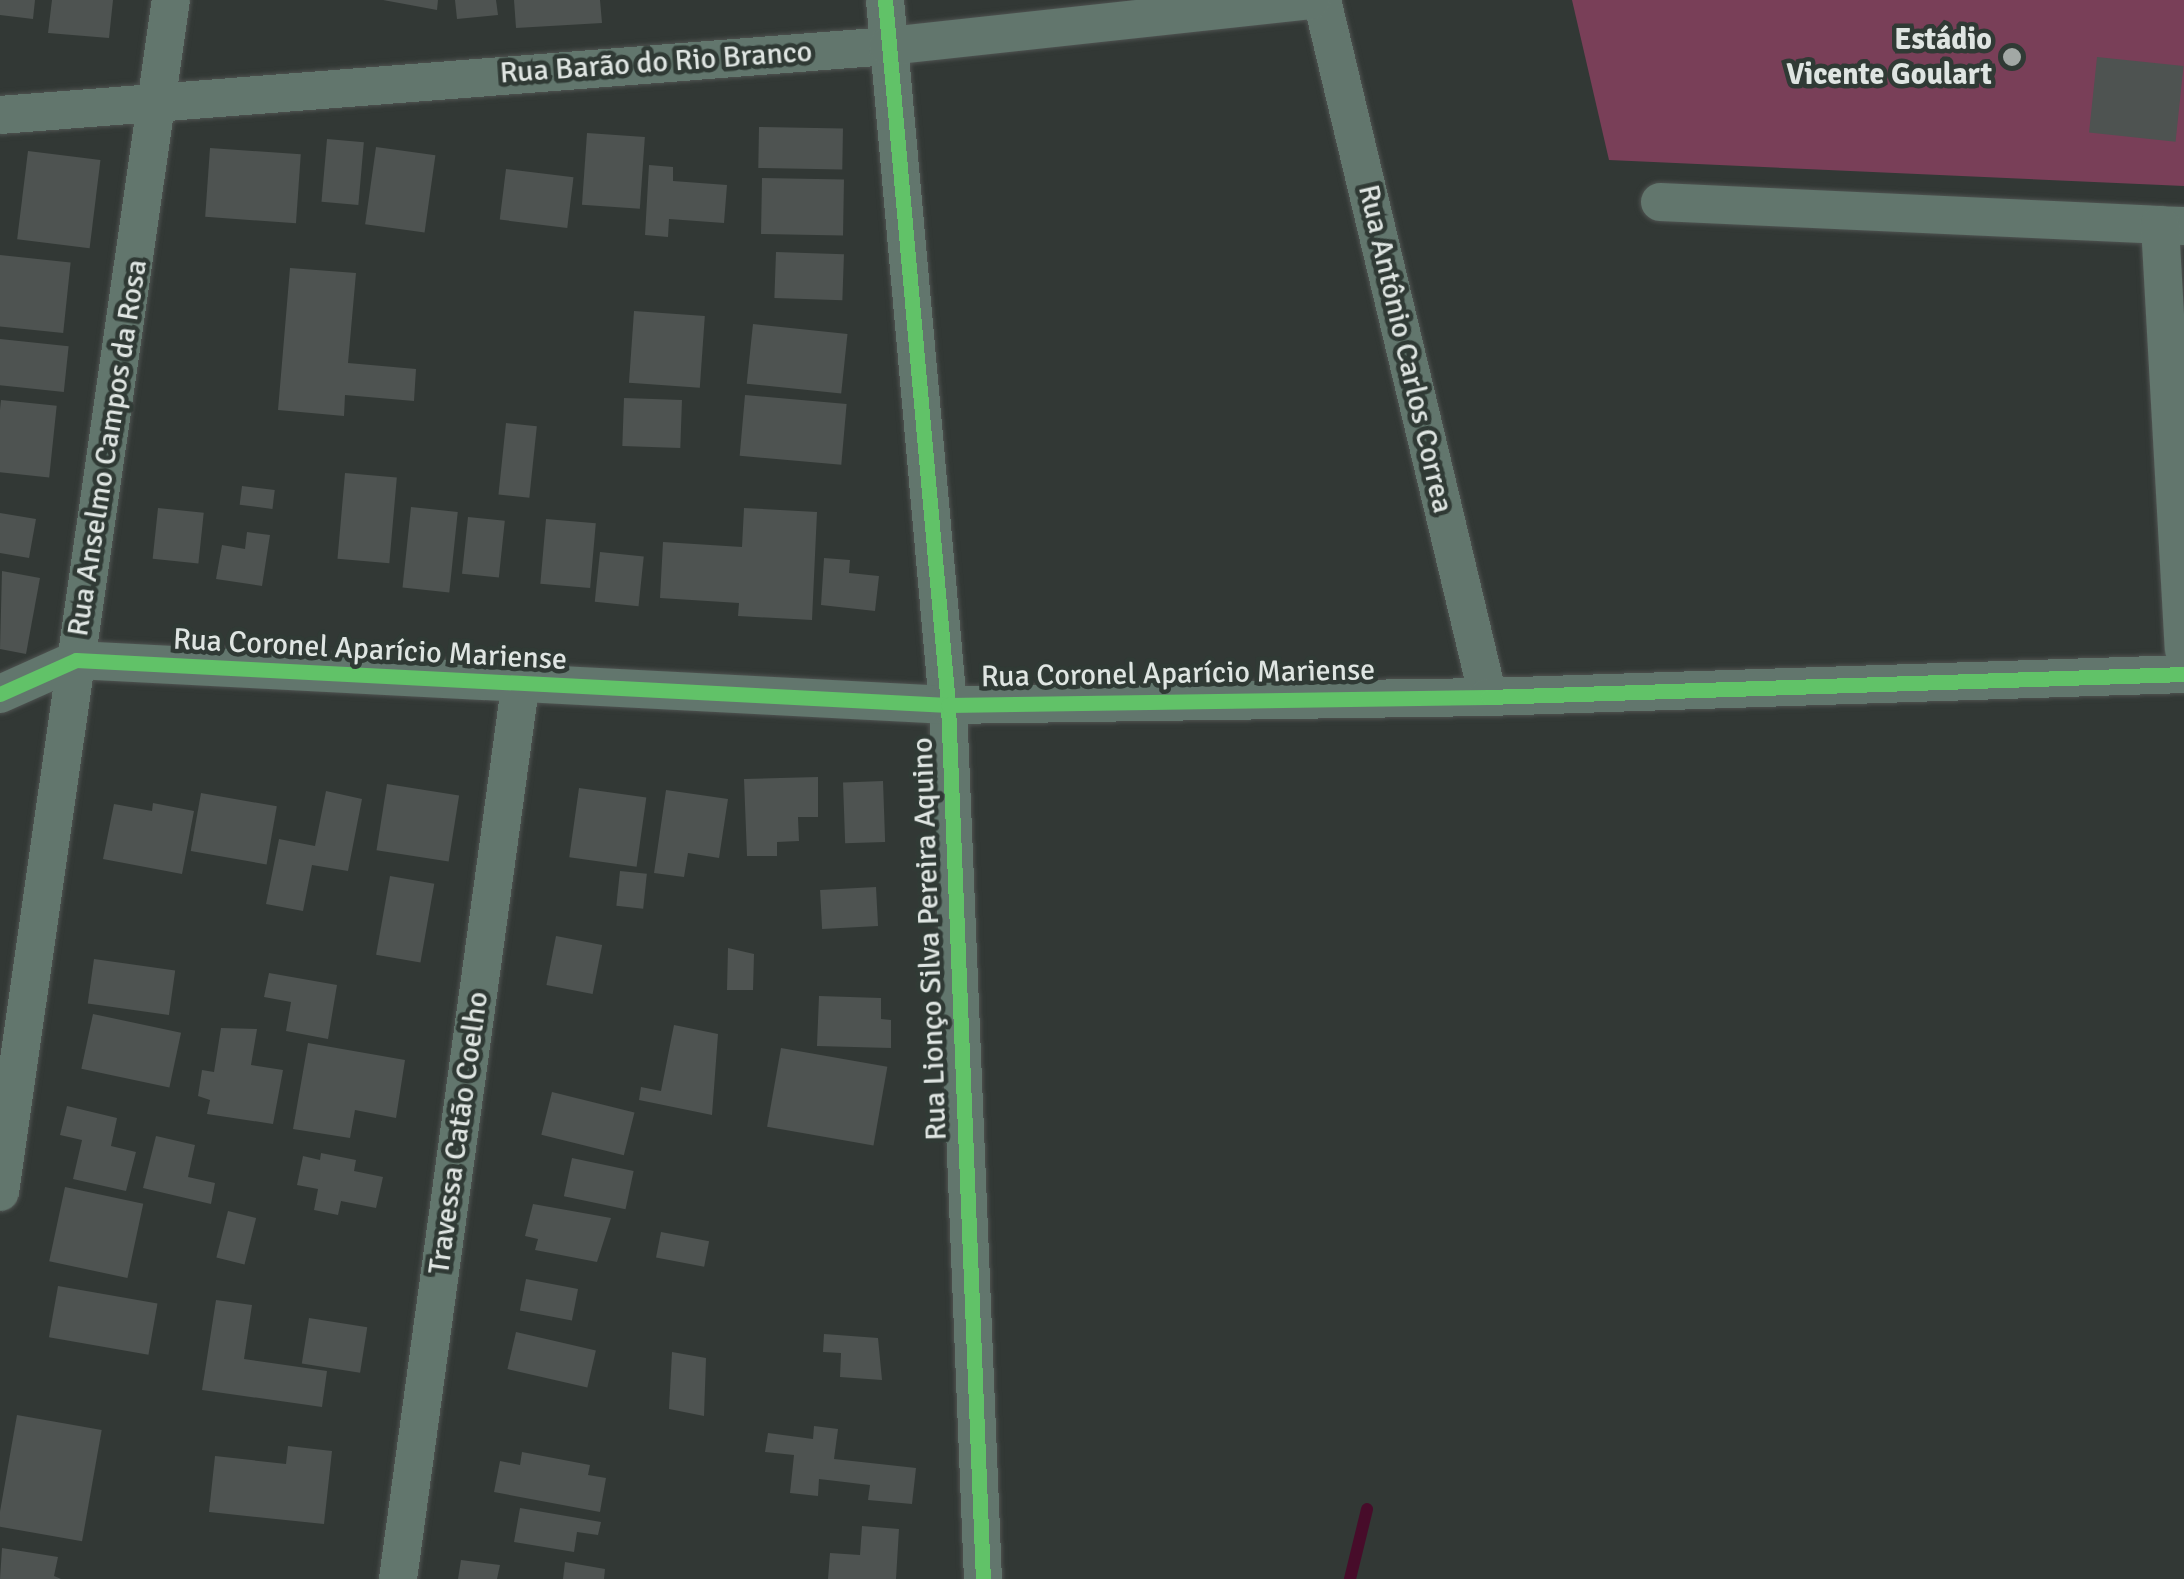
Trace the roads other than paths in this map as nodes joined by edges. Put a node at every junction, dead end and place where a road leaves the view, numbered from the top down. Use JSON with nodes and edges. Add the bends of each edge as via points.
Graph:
{"nodes":[{"id":1,"x":171,"y":0,"type":"edge"},
{"id":2,"x":884,"y":0,"type":"edge"},
{"id":3,"x":1311,"y":0,"type":"edge"},
{"id":4,"x":1322,"y":0,"type":"edge"},
{"id":5,"x":888,"y":46,"type":"junction"},
{"id":6,"x":161,"y":99,"type":"junction"},
{"id":7,"x":0,"y":114,"type":"edge"},
{"id":8,"x":1660,"y":202,"type":"dead end"},
{"id":9,"x":2172,"y":226,"type":"edge"},
{"id":10,"x":2184,"y":649,"type":"edge"},
{"id":11,"x":76,"y":660,"type":"junction"},
{"id":12,"x":2184,"y":674,"type":"edge"},
{"id":13,"x":520,"y":687,"type":"junction"},
{"id":14,"x":0,"y":694,"type":"edge"},
{"id":15,"x":1488,"y":697,"type":"junction"},
{"id":16,"x":948,"y":705,"type":"junction"},
{"id":17,"x":0,"y":1192,"type":"edge"},
{"id":18,"x":398,"y":1579,"type":"edge"},
{"id":19,"x":983,"y":1579,"type":"edge"}],
"edges":[{"from":1,"to":6,"type":"street","name":"Rua Anselmo Campos da Rosa"},
{"from":2,"to":5,"type":"street","name":"Rua Lionço Silva Pereira Aquino"},
{"from":3,"to":5,"type":"street","name":"Rua Barão do Rio Branco"},
{"from":4,"to":15,"type":"street","name":"Rua Antônio Carlos Correa"},
{"from":5,"to":6,"type":"street","name":"Rua Barão do Rio Branco"},
{"from":5,"to":16,"type":"street","name":"Rua Lionço Silva Pereira Aquino"},
{"from":6,"to":7,"type":"street","name":"Rua Barão do Rio Branco"},
{"from":6,"to":11,"type":"street","name":"Rua Anselmo Campos da Rosa"},
{"from":8,"to":9,"type":"street"},
{"from":9,"to":10,"type":"street"},
{"from":11,"to":13,"type":"street","name":"Rua Coronel Aparício Mariense"},
{"from":11,"to":14,"type":"street","name":"Rua Coronel Aparício Mariense"},
{"from":11,"to":17,"type":"street","name":"Rua Anselmo Campos da Rosa"},
{"from":12,"to":15,"type":"street","name":"Rua Coronel Aparício Mariense"},
{"from":13,"to":16,"type":"street","name":"Rua Coronel Aparício Mariense"},
{"from":13,"to":18,"type":"street","name":"Travessa Catão Coelho"},
{"from":15,"to":16,"type":"street","name":"Rua Coronel Aparício Mariense"},
{"from":16,"to":19,"type":"street","name":"Rua Lionço Silva Pereira Aquino"}]}
